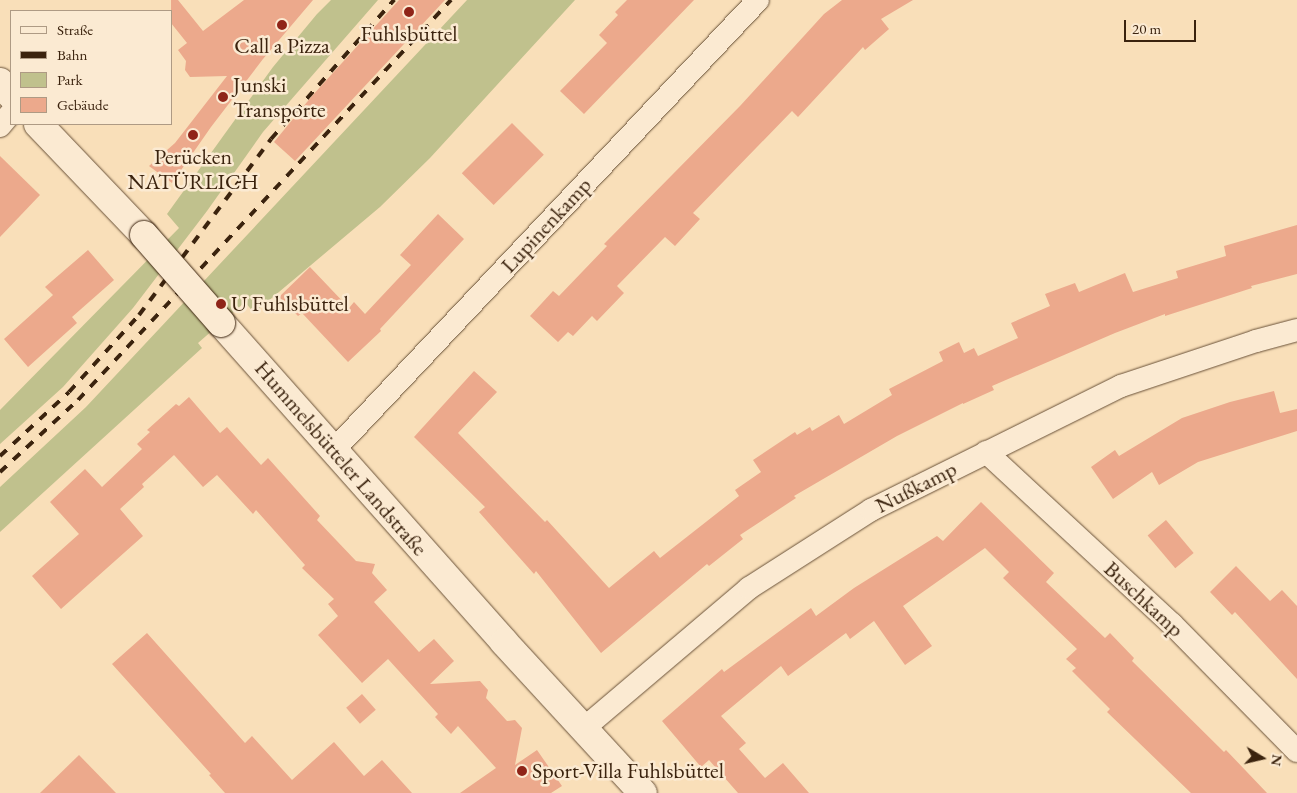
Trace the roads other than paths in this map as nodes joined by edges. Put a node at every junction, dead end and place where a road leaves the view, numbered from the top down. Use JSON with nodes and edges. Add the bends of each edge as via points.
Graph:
{"nodes":[{"id":1,"x":758,"y":0,"type":"edge"},
{"id":2,"x":0,"y":82,"type":"edge"},
{"id":3,"x":10,"y":94,"type":"edge"},
{"id":4,"x":10,"y":114,"type":"edge"},
{"id":5,"x":39,"y":125,"type":"edge"},
{"id":6,"x":0,"y":126,"type":"edge"},
{"id":7,"x":1297,"y":330,"type":"edge"},
{"id":8,"x":334,"y":450,"type":"junction"},
{"id":9,"x":986,"y":452,"type":"junction"},
{"id":10,"x":583,"y":729,"type":"junction"},
{"id":11,"x":1297,"y":751,"type":"edge"},
{"id":12,"x":643,"y":793,"type":"edge"}],
"edges":[{"from":1,"to":8,"type":"street","name":"Lupinenkamp"},
{"from":2,"to":3,"type":"main road"},
{"from":4,"to":6,"type":"street"},
{"from":5,"to":8,"type":"main road","name":"Hummelsbütteler Landstraße","bridge":true,"via":[[144,236]]},
{"from":7,"to":9,"type":"street","name":"Nußkamp","via":[[1121,386]]},
{"from":8,"to":10,"type":"main road","name":"Hummelsbütteler Landstraße"},
{"from":9,"to":10,"type":"street","name":"Nußkamp","via":[[871,510],[749,588]]},
{"from":9,"to":11,"type":"street","name":"Buschkamp","via":[[1172,624]]},
{"from":10,"to":12,"type":"main road","name":"Hummelsbütteler Landstraße"}]}
